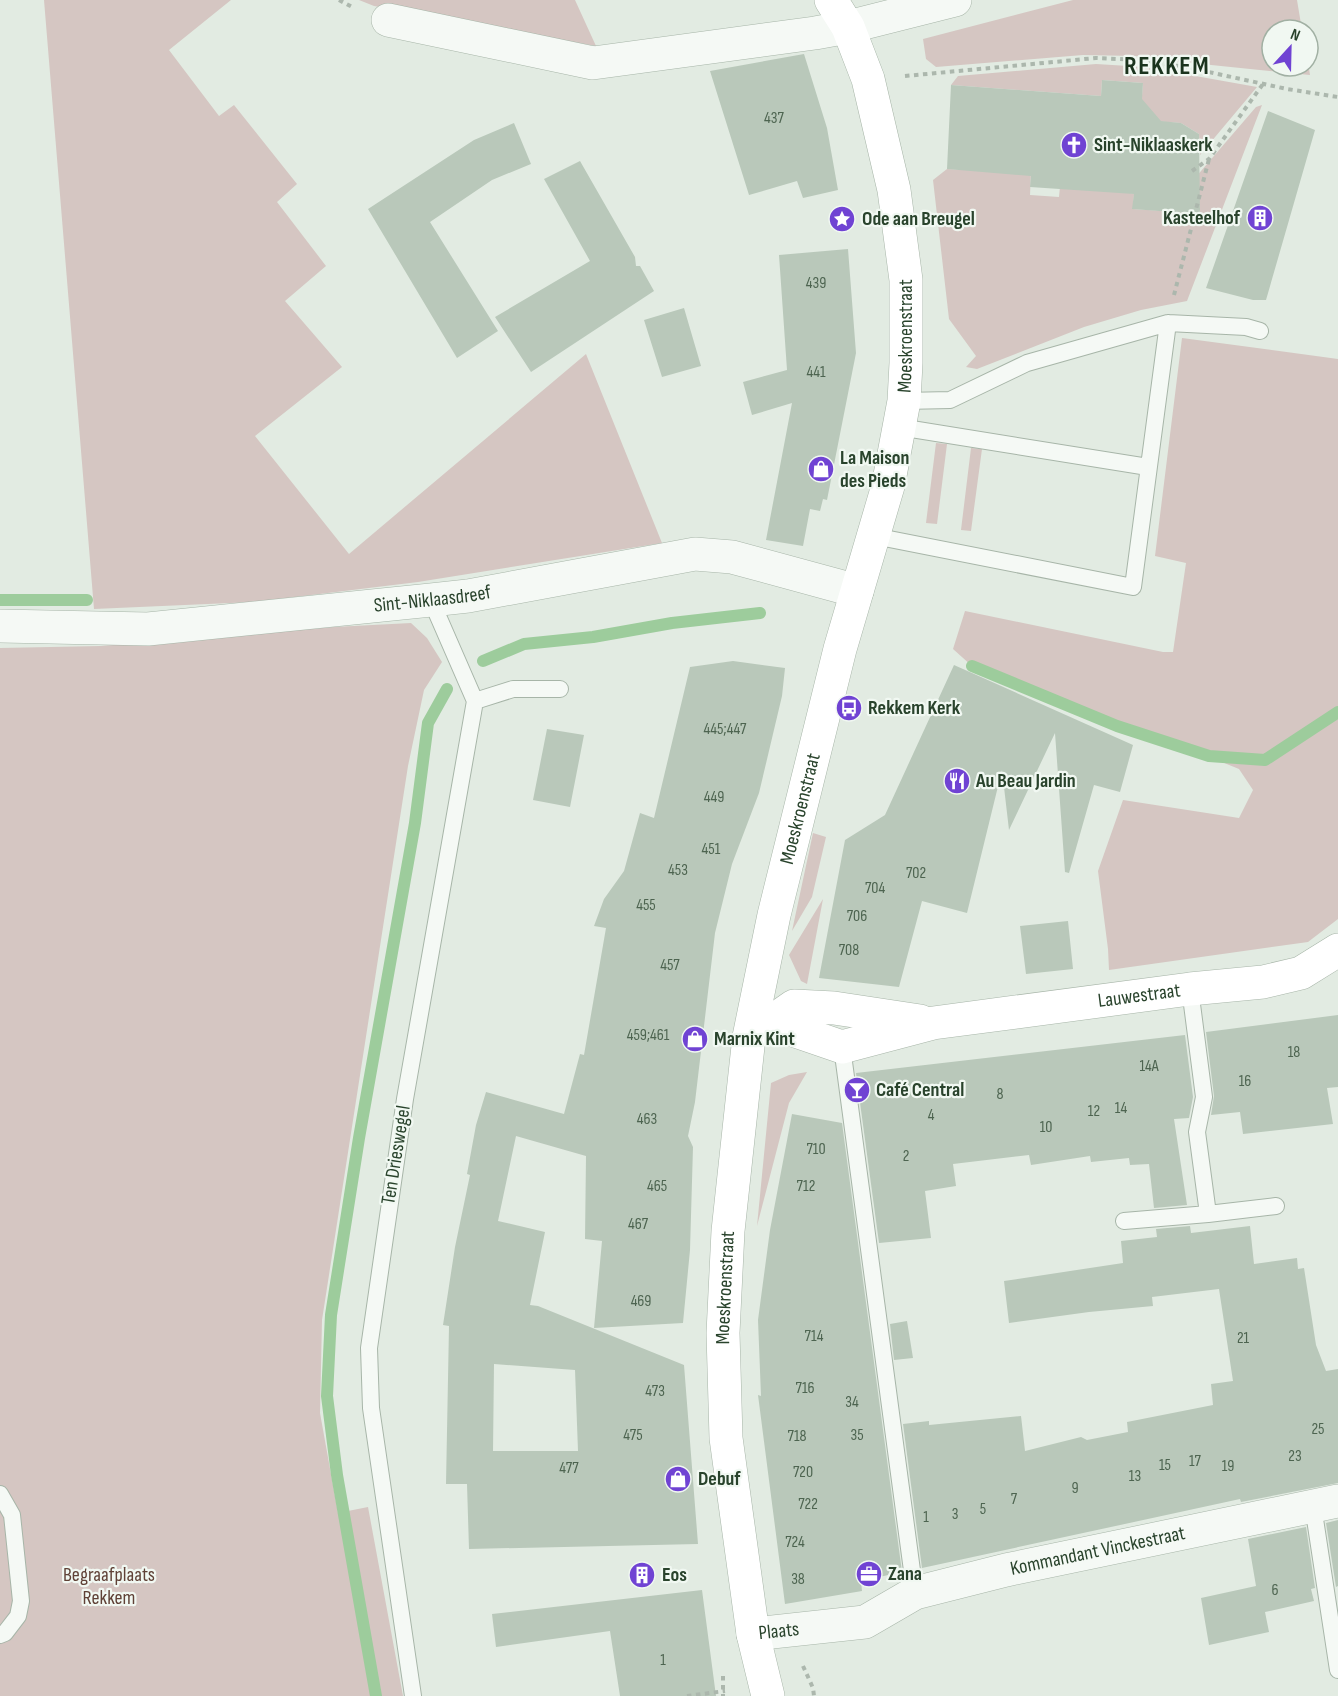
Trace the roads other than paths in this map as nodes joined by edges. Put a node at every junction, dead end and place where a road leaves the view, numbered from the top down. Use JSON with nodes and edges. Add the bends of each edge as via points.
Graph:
{"nodes":[{"id":1,"x":955,"y":0,"type":"edge"},
{"id":2,"x":849,"y":16,"type":"edge"},
{"id":3,"x":388,"y":20,"type":"dead end"},
{"id":4,"x":1168,"y":322,"type":"junction"},
{"id":5,"x":1260,"y":331,"type":"dead end"},
{"id":6,"x":902,"y":414,"type":"junction"},
{"id":7,"x":1148,"y":467,"type":"junction"},
{"id":8,"x":874,"y":536,"type":"junction"},
{"id":9,"x":857,"y":591,"type":"junction"},
{"id":10,"x":431,"y":600,"type":"junction"},
{"id":11,"x":0,"y":626,"type":"edge"},
{"id":12,"x":560,"y":689,"type":"dead end"},
{"id":13,"x":475,"y":701,"type":"junction"},
{"id":14,"x":1338,"y":950,"type":"edge"},
{"id":15,"x":1190,"y":988,"type":"junction"},
{"id":16,"x":933,"y":1023,"type":"junction"},
{"id":17,"x":760,"y":1030,"type":"junction"},
{"id":18,"x":842,"y":1047,"type":"junction"},
{"id":19,"x":1276,"y":1206,"type":"dead end"},
{"id":20,"x":1208,"y":1214,"type":"junction"},
{"id":21,"x":1124,"y":1221,"type":"dead end"},
{"id":22,"x":0,"y":1494,"type":"edge"},
{"id":23,"x":1326,"y":1503,"type":"edge"},
{"id":24,"x":915,"y":1593,"type":"junction"},
{"id":25,"x":866,"y":1622,"type":"joint"},
{"id":26,"x":753,"y":1634,"type":"junction"},
{"id":27,"x":0,"y":1635,"type":"edge"},
{"id":28,"x":1338,"y":1671,"type":"edge"},
{"id":29,"x":413,"y":1696,"type":"edge"},
{"id":30,"x":768,"y":1696,"type":"edge"}],
"edges":[{"from":1,"to":2,"type":"street"},
{"from":2,"to":3,"type":"street","via":[[593,63]]},
{"from":2,"to":6,"type":"main road","name":"Moeskroenstraat","via":[[894,190],[906,280]]},
{"from":4,"to":5,"type":"lane"},
{"from":4,"to":6,"type":"lane","via":[[1027,363],[950,400]]},
{"from":4,"to":7,"type":"lane"},
{"from":6,"to":7,"type":"lane"},
{"from":6,"to":8,"type":"main road","name":"Moeskroenstraat"},
{"from":7,"to":8,"type":"lane","via":[[1133,587]]},
{"from":8,"to":9,"type":"main road","name":"Moeskroenstraat"},
{"from":9,"to":10,"type":"street","name":"Sint-Niklaasdreef","via":[[732,557],[695,554]]},
{"from":9,"to":17,"type":"main road","name":"Moeskroenstraat","via":[[774,915]]},
{"from":10,"to":11,"type":"street","name":"Sint-Niklaasdreef","via":[[147,629]]},
{"from":10,"to":13,"type":"lane"},
{"from":12,"to":13,"type":"lane","via":[[513,689]]},
{"from":13,"to":29,"type":"lane","name":"Ten Drieswegel","via":[[405,1099],[369,1348],[371,1408]]},
{"from":14,"to":15,"type":"main road","name":"Lauwestraat","via":[[1301,973],[1263,982]]},
{"from":15,"to":16,"type":"main road","name":"Lauwestraat"},
{"from":15,"to":20,"type":"lane","via":[[1204,1097],[1197,1132]]},
{"from":16,"to":17,"type":"main road","name":"Lauwestraat","via":[[794,1006]]},
{"from":16,"to":18,"type":"main road","name":"Lauwestraat"},
{"from":17,"to":18,"type":"main road"},
{"from":17,"to":26,"type":"main road","name":"Moeskroenstraat","via":[[728,1231],[723,1334],[726,1438]]},
{"from":18,"to":24,"type":"lane"},
{"from":19,"to":20,"type":"lane"},
{"from":20,"to":21,"type":"lane"},
{"from":22,"to":27,"type":"lane","via":[[12,1515],[21,1601],[18,1616]]},
{"from":23,"to":24,"type":"street","name":"Kommandant Vinckestraat","via":[[1006,1570]]},
{"from":23,"to":28,"type":"lane"},
{"from":24,"to":25,"type":"street","name":"Kommandant Vinckestraat"},
{"from":25,"to":26,"type":"street","name":"Plaats"},
{"from":26,"to":30,"type":"main road","name":"Plaats"}]}
